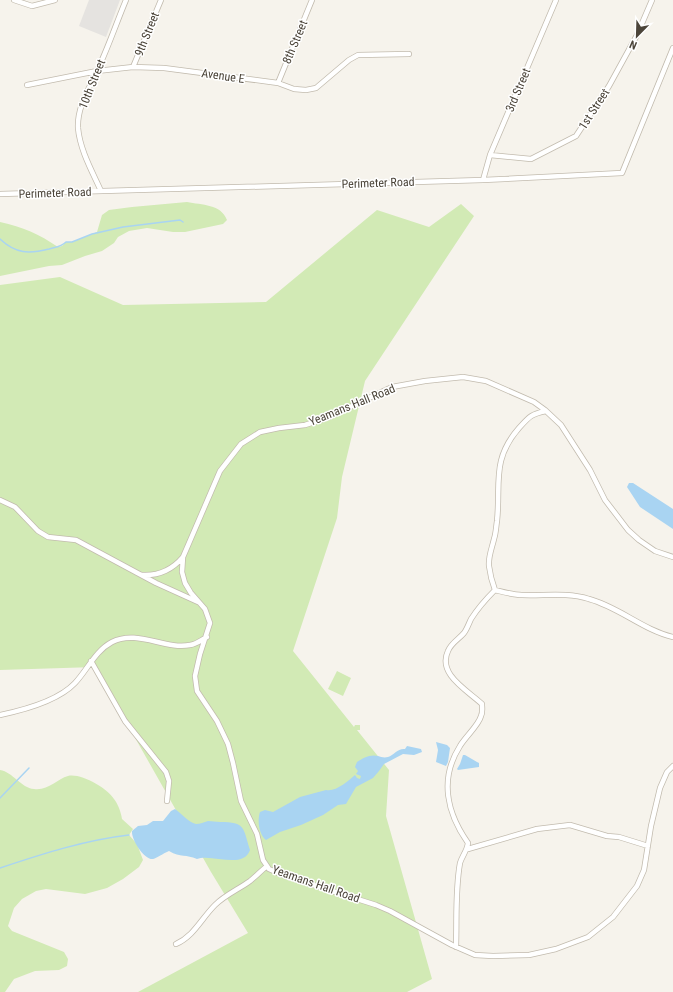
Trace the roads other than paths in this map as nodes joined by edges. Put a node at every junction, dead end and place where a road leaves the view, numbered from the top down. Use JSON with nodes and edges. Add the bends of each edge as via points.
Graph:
{"nodes":[{"id":1,"x":14,"y":0,"type":"edge"},
{"id":2,"x":55,"y":0,"type":"edge"},
{"id":3,"x":126,"y":0,"type":"edge"},
{"id":4,"x":161,"y":0,"type":"edge"},
{"id":5,"x":312,"y":0,"type":"edge"},
{"id":6,"x":556,"y":0,"type":"edge"},
{"id":7,"x":652,"y":0,"type":"edge"},
{"id":8,"x":673,"y":48,"type":"edge"},
{"id":9,"x":409,"y":54,"type":"dead end"},
{"id":10,"x":133,"y":67,"type":"junction"},
{"id":11,"x":97,"y":70,"type":"junction"},
{"id":12,"x":278,"y":83,"type":"junction"},
{"id":13,"x":27,"y":86,"type":"dead end"},
{"id":14,"x":490,"y":155,"type":"junction"},
{"id":15,"x":482,"y":180,"type":"junction"},
{"id":16,"x":101,"y":191,"type":"junction"},
{"id":17,"x":0,"y":194,"type":"edge"},
{"id":18,"x":546,"y":411,"type":"junction"},
{"id":19,"x":0,"y":500,"type":"edge"},
{"id":20,"x":182,"y":557,"type":"junction"},
{"id":21,"x":673,"y":557,"type":"edge"},
{"id":22,"x":139,"y":574,"type":"junction"},
{"id":23,"x":494,"y":590,"type":"junction"},
{"id":24,"x":199,"y":602,"type":"junction"},
{"id":25,"x":206,"y":637,"type":"junction"},
{"id":26,"x":673,"y":637,"type":"edge"},
{"id":27,"x":91,"y":661,"type":"junction"},
{"id":28,"x":0,"y":715,"type":"edge"},
{"id":29,"x":673,"y":766,"type":"edge"},
{"id":30,"x":167,"y":801,"type":"dead end"},
{"id":31,"x":648,"y":846,"type":"junction"},
{"id":32,"x":468,"y":849,"type":"junction"},
{"id":33,"x":266,"y":866,"type":"junction"},
{"id":34,"x":176,"y":944,"type":"dead end"},
{"id":35,"x":456,"y":947,"type":"junction"}],
"edges":[{"from":1,"to":2,"type":"street","via":[[32,6]]},
{"from":3,"to":11,"type":"street","name":"10th Street"},
{"from":4,"to":10,"type":"street","name":"9th Street"},
{"from":5,"to":12,"type":"street","name":"8th Street"},
{"from":6,"to":14,"type":"street","name":"3rd Street"},
{"from":7,"to":14,"type":"street","name":"1st Street","via":[[637,35],[609,86],[576,136],[531,159]]},
{"from":8,"to":15,"type":"street","name":"Perimeter Road","via":[[622,173]]},
{"from":9,"to":12,"type":"street","name":"Avenue E","via":[[358,55],[316,88],[294,89]]},
{"from":10,"to":11,"type":"street","name":"Avenue E"},
{"from":10,"to":12,"type":"street","name":"Avenue E","via":[[164,68]]},
{"from":11,"to":13,"type":"street","name":"Avenue E"},
{"from":11,"to":16,"type":"street","name":"10th Street","via":[[82,106],[78,128],[83,149]]},
{"from":14,"to":15,"type":"street","name":"3rd Street"},
{"from":15,"to":16,"type":"street","name":"Perimeter Road"},
{"from":16,"to":17,"type":"street","name":"Perimeter Road"},
{"from":18,"to":20,"type":"street","name":"Yeamans Hall Road","via":[[534,402],[486,381],[463,377],[447,378],[392,387],[327,418],[305,425],[260,432],[241,444],[220,471]]},
{"from":18,"to":21,"type":"street","name":"Yeamans Hall Road","via":[[561,425],[590,470],[605,500],[628,530],[655,551]]},
{"from":18,"to":23,"type":"street","via":[[533,414],[525,421],[512,436],[501,459],[498,472],[497,520],[489,565]]},
{"from":19,"to":22,"type":"street","via":[[15,507],[38,531],[48,537],[76,540]]},
{"from":20,"to":22,"type":"street","via":[[169,570]]},
{"from":20,"to":24,"type":"street","name":"Yeamans Hall Road","via":[[185,583]]},
{"from":22,"to":24,"type":"street"},
{"from":23,"to":26,"type":"street","via":[[520,595],[588,598]]},
{"from":23,"to":32,"type":"street","via":[[448,650],[445,662],[451,677],[482,704],[480,720],[459,746],[451,763],[447,781],[452,814],[468,843]]},
{"from":24,"to":25,"type":"street","name":"Yeamans Hall Road","via":[[205,609],[210,623]]},
{"from":25,"to":27,"type":"street","via":[[189,646],[134,638],[122,639],[112,642]]},
{"from":25,"to":33,"type":"street","name":"Yeamans Hall Road","via":[[195,676],[197,691],[217,721],[228,744],[241,801],[257,834]]},
{"from":27,"to":28,"type":"street","via":[[75,683],[55,697]]},
{"from":27,"to":30,"type":"street","via":[[125,721],[166,772],[169,781]]},
{"from":29,"to":31,"type":"street","name":"Yeamans Hall Road","via":[[667,772],[660,788]]},
{"from":31,"to":32,"type":"street","via":[[570,824],[537,829]]},
{"from":31,"to":35,"type":"street","name":"Yeamans Hall Road","via":[[638,886],[613,917],[588,937],[556,949],[529,955],[475,955]]},
{"from":32,"to":35,"type":"street","via":[[461,861],[458,877]]},
{"from":33,"to":34,"type":"street","via":[[251,880],[215,905],[186,940]]},
{"from":33,"to":35,"type":"street","name":"Yeamans Hall Road","via":[[285,876],[383,908]]}]}
